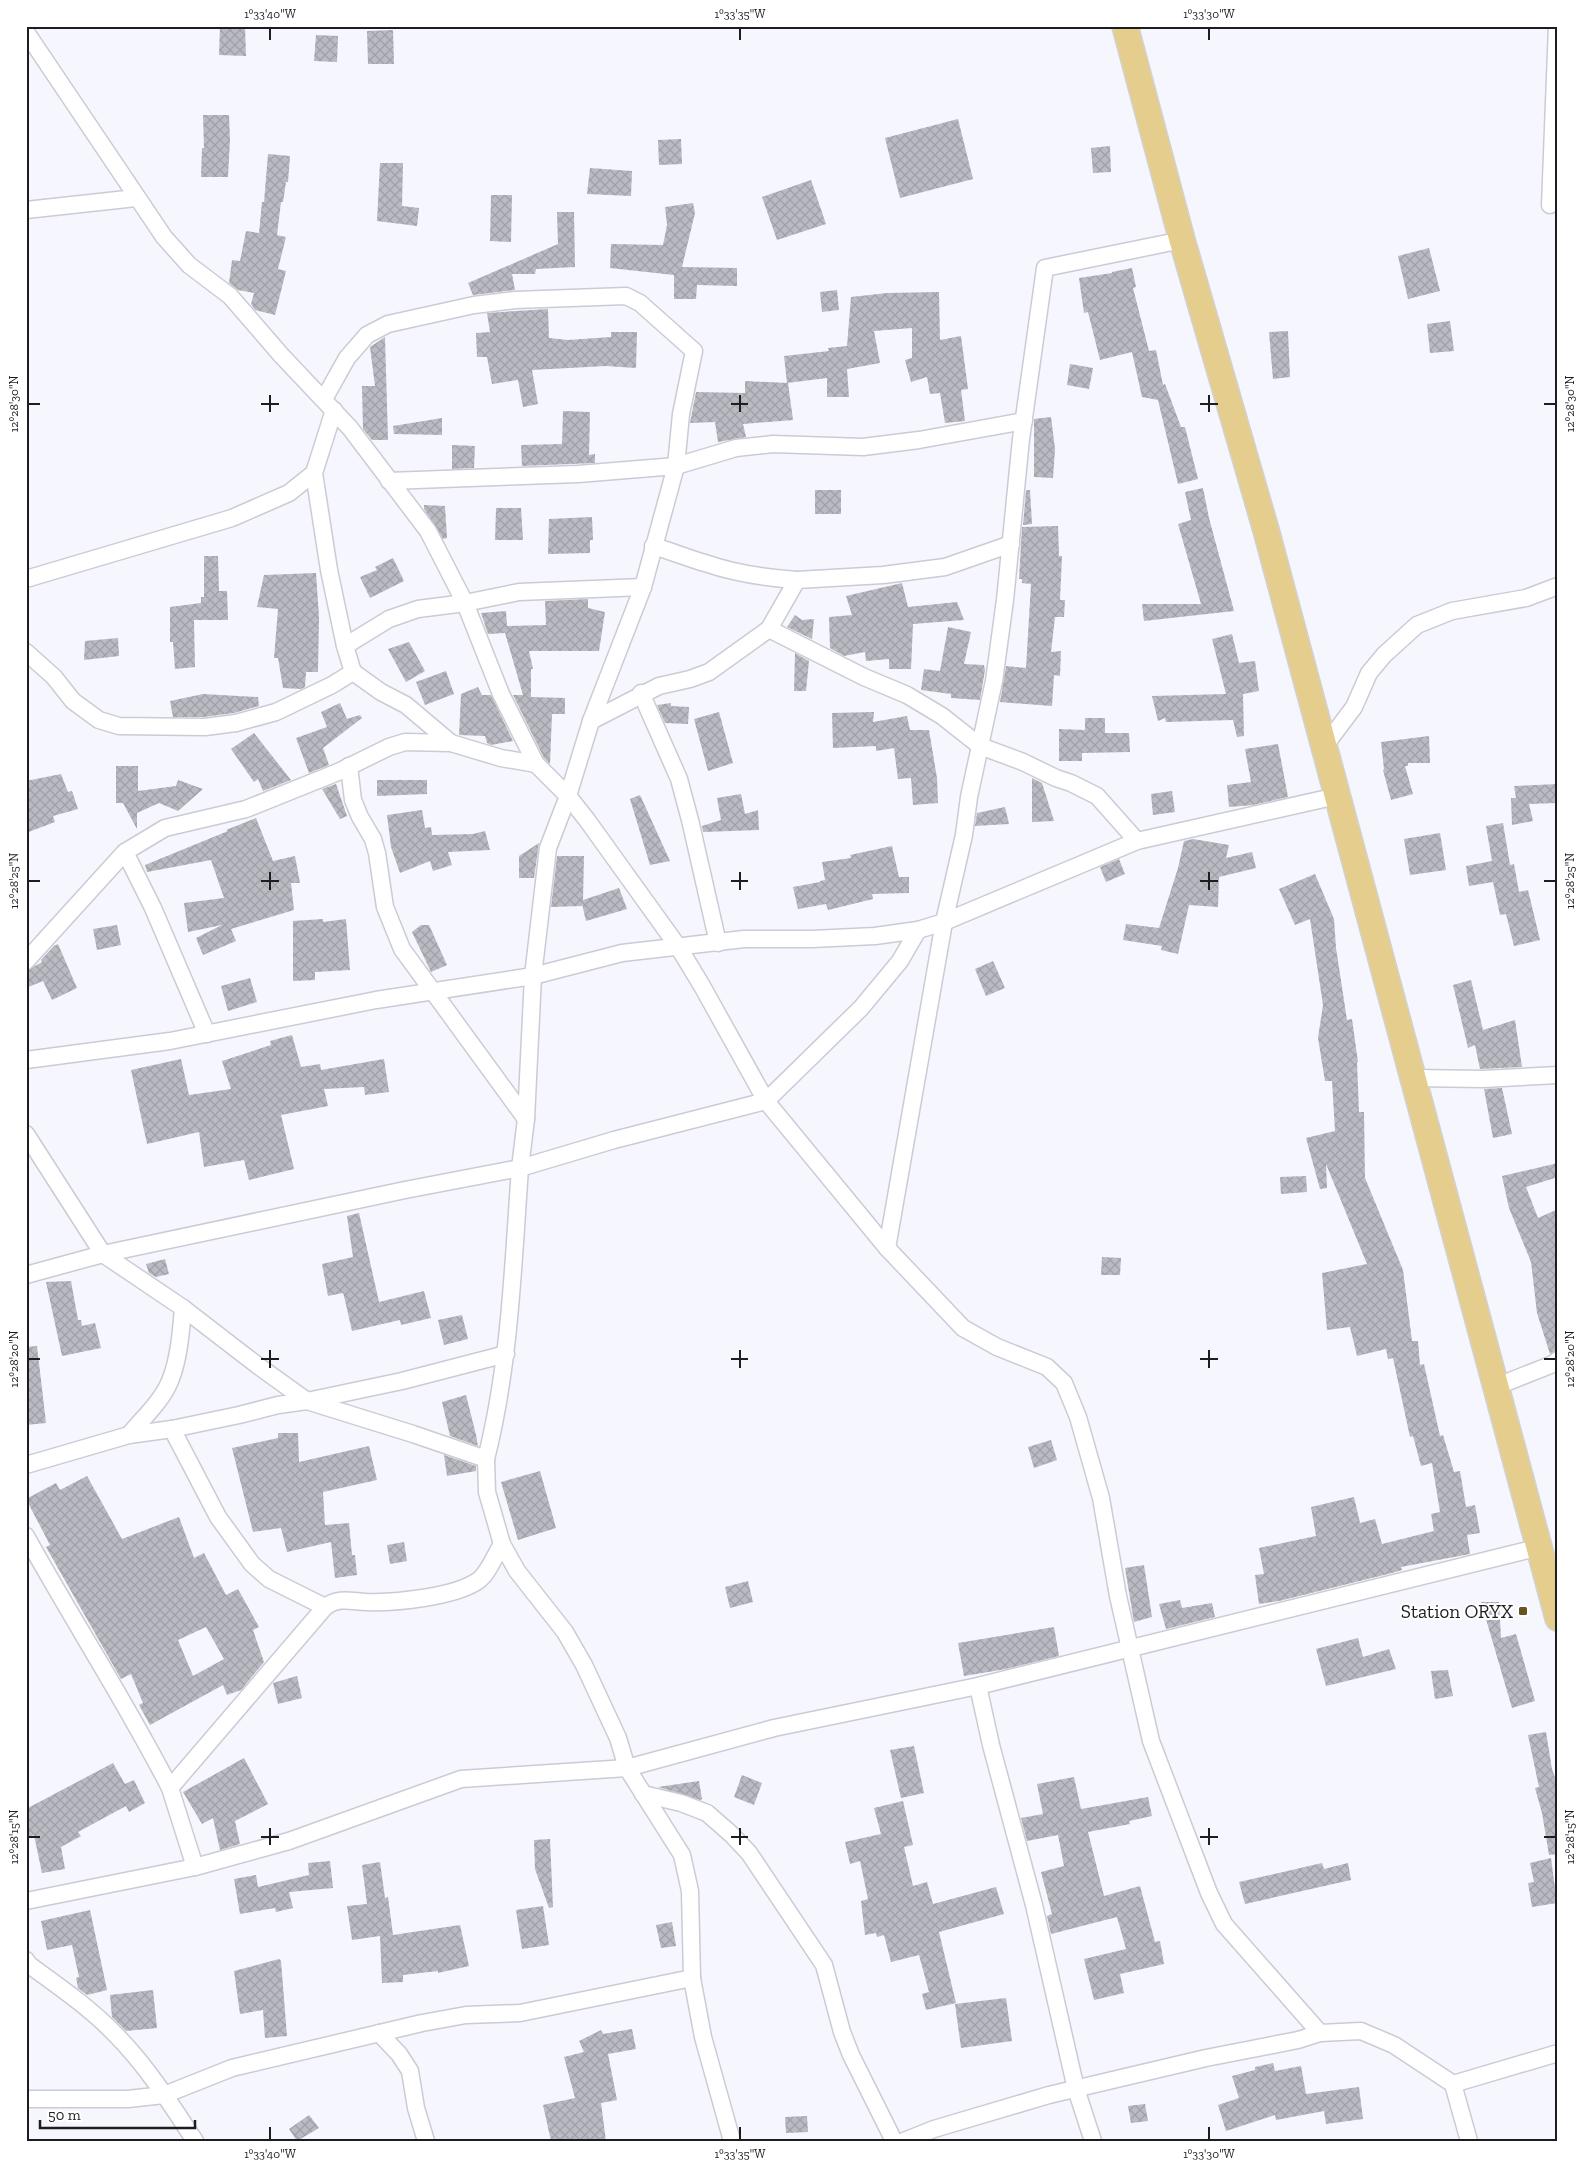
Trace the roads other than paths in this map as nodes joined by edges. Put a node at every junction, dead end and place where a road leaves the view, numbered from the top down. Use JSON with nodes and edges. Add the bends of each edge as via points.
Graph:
{"nodes":[{"id":1,"x":1125,"y":26,"type":"edge"},
{"id":2,"x":1557,"y":26,"type":"edge"},
{"id":3,"x":26,"y":32,"type":"edge"},
{"id":4,"x":136,"y":198,"type":"junction"},
{"id":5,"x":1550,"y":205,"type":"dead end"},
{"id":6,"x":26,"y":210,"type":"edge"},
{"id":7,"x":1182,"y":240,"type":"junction"},
{"id":8,"x":329,"y":405,"type":"junction"},
{"id":9,"x":1024,"y":421,"type":"junction"},
{"id":10,"x":676,"y":466,"type":"junction"},
{"id":11,"x":314,"y":473,"type":"junction"},
{"id":12,"x":389,"y":481,"type":"junction"},
{"id":13,"x":1011,"y":544,"type":"junction"},
{"id":14,"x":653,"y":546,"type":"junction"},
{"id":15,"x":26,"y":579,"type":"edge"},
{"id":16,"x":797,"y":580,"type":"junction"},
{"id":17,"x":1558,"y":586,"type":"edge"},
{"id":18,"x":643,"y":587,"type":"junction"},
{"id":19,"x":464,"y":603,"type":"junction"},
{"id":20,"x":769,"y":630,"type":"junction"},
{"id":21,"x":344,"y":646,"type":"junction"},
{"id":22,"x":26,"y":652,"type":"edge"},
{"id":23,"x":353,"y":672,"type":"junction"},
{"id":24,"x":641,"y":694,"type":"junction"},
{"id":25,"x":591,"y":721,"type":"junction"},
{"id":26,"x":451,"y":743,"type":"junction"},
{"id":27,"x":980,"y":746,"type":"junction"},
{"id":28,"x":1324,"y":747,"type":"junction"},
{"id":29,"x":536,"y":764,"type":"junction"},
{"id":30,"x":349,"y":766,"type":"junction"},
{"id":31,"x":568,"y":796,"type":"junction"},
{"id":32,"x":1337,"y":796,"type":"junction"},
{"id":33,"x":1137,"y":841,"type":"junction"},
{"id":34,"x":125,"y":852,"type":"junction"},
{"id":35,"x":944,"y":922,"type":"junction"},
{"id":36,"x":918,"y":930,"type":"junction"},
{"id":37,"x":718,"y":943,"type":"junction"},
{"id":38,"x":679,"y":948,"type":"junction"},
{"id":39,"x":26,"y":961,"type":"edge"},
{"id":40,"x":533,"y":976,"type":"junction"},
{"id":41,"x":434,"y":992,"type":"junction"},
{"id":42,"x":207,"y":1034,"type":"junction"},
{"id":43,"x":26,"y":1060,"type":"edge"},
{"id":44,"x":1558,"y":1074,"type":"edge"},
{"id":45,"x":1414,"y":1078,"type":"junction"},
{"id":46,"x":766,"y":1101,"type":"junction"},
{"id":47,"x":526,"y":1119,"type":"junction"},
{"id":48,"x":26,"y":1134,"type":"edge"},
{"id":49,"x":520,"y":1168,"type":"junction"},
{"id":50,"x":887,"y":1248,"type":"junction"},
{"id":51,"x":103,"y":1254,"type":"junction"},
{"id":52,"x":26,"y":1275,"type":"edge"},
{"id":53,"x":183,"y":1308,"type":"junction"},
{"id":54,"x":506,"y":1354,"type":"junction"},
{"id":55,"x":1558,"y":1360,"type":"edge"},
{"id":56,"x":1495,"y":1387,"type":"junction"},
{"id":57,"x":307,"y":1401,"type":"junction"},
{"id":58,"x":172,"y":1429,"type":"junction"},
{"id":59,"x":129,"y":1435,"type":"junction"},
{"id":60,"x":486,"y":1459,"type":"junction"},
{"id":61,"x":26,"y":1465,"type":"edge"},
{"id":62,"x":26,"y":1536,"type":"edge"},
{"id":63,"x":502,"y":1544,"type":"junction"},
{"id":64,"x":1540,"y":1547,"type":"junction"},
{"id":65,"x":325,"y":1607,"type":"junction"},
{"id":66,"x":1558,"y":1618,"type":"edge"},
{"id":67,"x":1129,"y":1647,"type":"junction"},
{"id":68,"x":978,"y":1686,"type":"junction"},
{"id":69,"x":627,"y":1768,"type":"junction"},
{"id":70,"x":170,"y":1788,"type":"junction"},
{"id":71,"x":643,"y":1794,"type":"junction"},
{"id":72,"x":196,"y":1867,"type":"junction"},
{"id":73,"x":26,"y":1901,"type":"edge"},
{"id":74,"x":27,"y":1964,"type":"edge"},
{"id":75,"x":692,"y":1978,"type":"junction"},
{"id":76,"x":379,"y":2033,"type":"junction"},
{"id":77,"x":1320,"y":2033,"type":"junction"},
{"id":78,"x":1558,"y":2053,"type":"edge"},
{"id":79,"x":1453,"y":2084,"type":"junction"},
{"id":80,"x":1076,"y":2089,"type":"junction"},
{"id":81,"x":164,"y":2095,"type":"junction"},
{"id":82,"x":26,"y":2099,"type":"edge"},
{"id":83,"x":195,"y":2141,"type":"edge"},
{"id":84,"x":426,"y":2141,"type":"edge"},
{"id":85,"x":732,"y":2141,"type":"edge"},
{"id":86,"x":894,"y":2141,"type":"edge"},
{"id":87,"x":904,"y":2141,"type":"edge"},
{"id":88,"x":1093,"y":2141,"type":"edge"},
{"id":89,"x":1469,"y":2141,"type":"edge"}],
"edges":[{"from":1,"to":7,"type":"main road"},
{"from":2,"to":5,"type":"street"},
{"from":3,"to":4,"type":"street"},
{"from":4,"to":6,"type":"street"},
{"from":4,"to":8,"type":"street","via":[[189,265],[230,296]]},
{"from":7,"to":9,"type":"street","via":[[1045,268]]},
{"from":7,"to":28,"type":"main road","via":[[1266,530]]},
{"from":8,"to":10,"type":"street","via":[[347,358],[366,335],[388,324],[514,300],[626,296],[640,303],[694,350],[681,414]]},
{"from":8,"to":11,"type":"street"},
{"from":8,"to":12,"type":"street"},
{"from":9,"to":10,"type":"street","via":[[919,440],[863,446],[773,444],[736,448]]},
{"from":9,"to":13,"type":"street"},
{"from":10,"to":12,"type":"street","via":[[578,474]]},
{"from":10,"to":14,"type":"street"},
{"from":11,"to":15,"type":"street","via":[[289,493],[232,518]]},
{"from":11,"to":21,"type":"street"},
{"from":12,"to":19,"type":"street","via":[[428,532]]},
{"from":13,"to":16,"type":"street","via":[[946,566],[883,576]]},
{"from":13,"to":27,"type":"street","via":[[994,681]]},
{"from":14,"to":16,"type":"street","via":[[705,564],[768,578]]},
{"from":14,"to":18,"type":"street"},
{"from":16,"to":20,"type":"street"},
{"from":17,"to":28,"type":"street","via":[[1526,598],[1452,611],[1417,625],[1369,673],[1354,707]]},
{"from":18,"to":19,"type":"street","via":[[519,592]]},
{"from":18,"to":25,"type":"street"},
{"from":19,"to":21,"type":"street","via":[[418,609],[389,619]]},
{"from":19,"to":29,"type":"street","via":[[501,694]]},
{"from":20,"to":24,"type":"street","via":[[709,672]]},
{"from":20,"to":27,"type":"street","via":[[907,695],[942,716]]},
{"from":21,"to":23,"type":"street"},
{"from":22,"to":23,"type":"street","via":[[54,677],[73,701],[99,720],[119,726],[205,728],[236,723],[276,712]]},
{"from":23,"to":26,"type":"street","via":[[406,705]]},
{"from":24,"to":25,"type":"street"},
{"from":24,"to":37,"type":"street","via":[[679,779]]},
{"from":25,"to":31,"type":"street"},
{"from":26,"to":29,"type":"street","via":[[501,758]]},
{"from":26,"to":30,"type":"street","via":[[405,742]]},
{"from":27,"to":33,"type":"street","via":[[1071,782],[1097,796]]},
{"from":27,"to":35,"type":"street"},
{"from":28,"to":32,"type":"main road"},
{"from":29,"to":31,"type":"street"},
{"from":30,"to":34,"type":"street","via":[[246,809],[165,828]]},
{"from":30,"to":41,"type":"street","via":[[353,800],[377,853],[392,930]]},
{"from":31,"to":38,"type":"street"},
{"from":31,"to":40,"type":"street","via":[[548,848]]},
{"from":32,"to":33,"type":"street"},
{"from":32,"to":45,"type":"main road"},
{"from":33,"to":35,"type":"street"},
{"from":34,"to":39,"type":"street"},
{"from":34,"to":42,"type":"street","via":[[153,908]]},
{"from":35,"to":36,"type":"street"},
{"from":35,"to":50,"type":"street"},
{"from":36,"to":37,"type":"street","via":[[875,936],[744,939]]},
{"from":36,"to":46,"type":"street","via":[[900,961],[861,1008]]},
{"from":37,"to":38,"type":"street"},
{"from":38,"to":40,"type":"street","via":[[622,954]]},
{"from":38,"to":46,"type":"street"},
{"from":40,"to":41,"type":"street"},
{"from":40,"to":47,"type":"street"},
{"from":41,"to":42,"type":"street","via":[[376,1000]]},
{"from":41,"to":47,"type":"street"},
{"from":42,"to":43,"type":"street"},
{"from":44,"to":45,"type":"street","via":[[1483,1079]]},
{"from":45,"to":56,"type":"main road"},
{"from":46,"to":49,"type":"street"},
{"from":46,"to":50,"type":"street"},
{"from":47,"to":49,"type":"street"},
{"from":48,"to":51,"type":"street"},
{"from":49,"to":51,"type":"street"},
{"from":49,"to":54,"type":"street"},
{"from":50,"to":67,"type":"street","via":[[963,1328],[1047,1366],[1064,1383],[1078,1417],[1101,1498]]},
{"from":51,"to":52,"type":"street"},
{"from":51,"to":53,"type":"street"},
{"from":53,"to":57,"type":"street"},
{"from":53,"to":59,"type":"street","via":[[170,1382]]},
{"from":54,"to":57,"type":"street"},
{"from":54,"to":60,"type":"street"},
{"from":55,"to":56,"type":"street"},
{"from":56,"to":64,"type":"main road"},
{"from":57,"to":58,"type":"street"},
{"from":57,"to":60,"type":"street"},
{"from":58,"to":59,"type":"street"},
{"from":58,"to":65,"type":"street","via":[[218,1518],[252,1564],[269,1579]]},
{"from":59,"to":61,"type":"street"},
{"from":60,"to":63,"type":"street","via":[[488,1492]]},
{"from":62,"to":70,"type":"street"},
{"from":63,"to":65,"type":"street","via":[[480,1579],[470,1585],[398,1601],[343,1600],[333,1601]]},
{"from":63,"to":69,"type":"street","via":[[517,1571],[565,1632],[584,1665],[618,1738]]},
{"from":64,"to":66,"type":"main road"},
{"from":64,"to":67,"type":"street"},
{"from":65,"to":70,"type":"street"},
{"from":67,"to":68,"type":"street"},
{"from":67,"to":77,"type":"street","via":[[1151,1741],[1224,1924]]},
{"from":68,"to":69,"type":"street","via":[[774,1728]]},
{"from":68,"to":80,"type":"street","via":[[1034,1905]]},
{"from":69,"to":71,"type":"street"},
{"from":69,"to":72,"type":"street","via":[[462,1779],[289,1841]]},
{"from":70,"to":72,"type":"street"},
{"from":71,"to":75,"type":"street","via":[[682,1854],[690,1891]]},
{"from":71,"to":86,"type":"street","via":[[706,1813],[749,1853],[824,1965],[851,2055]]},
{"from":72,"to":73,"type":"street"},
{"from":74,"to":81,"type":"street","via":[[115,2034]]},
{"from":75,"to":76,"type":"street","via":[[520,2013],[466,2016]]},
{"from":75,"to":85,"type":"street"},
{"from":76,"to":81,"type":"street","via":[[232,2068]]},
{"from":76,"to":84,"type":"street","via":[[410,2071]]},
{"from":77,"to":79,"type":"street","via":[[1361,2031],[1394,2045]]},
{"from":77,"to":80,"type":"street"},
{"from":78,"to":79,"type":"street"},
{"from":79,"to":89,"type":"street"},
{"from":80,"to":87,"type":"street","via":[[934,2129]]},
{"from":80,"to":88,"type":"street"},
{"from":81,"to":82,"type":"street","via":[[128,2099]]},
{"from":81,"to":83,"type":"street"}]}
